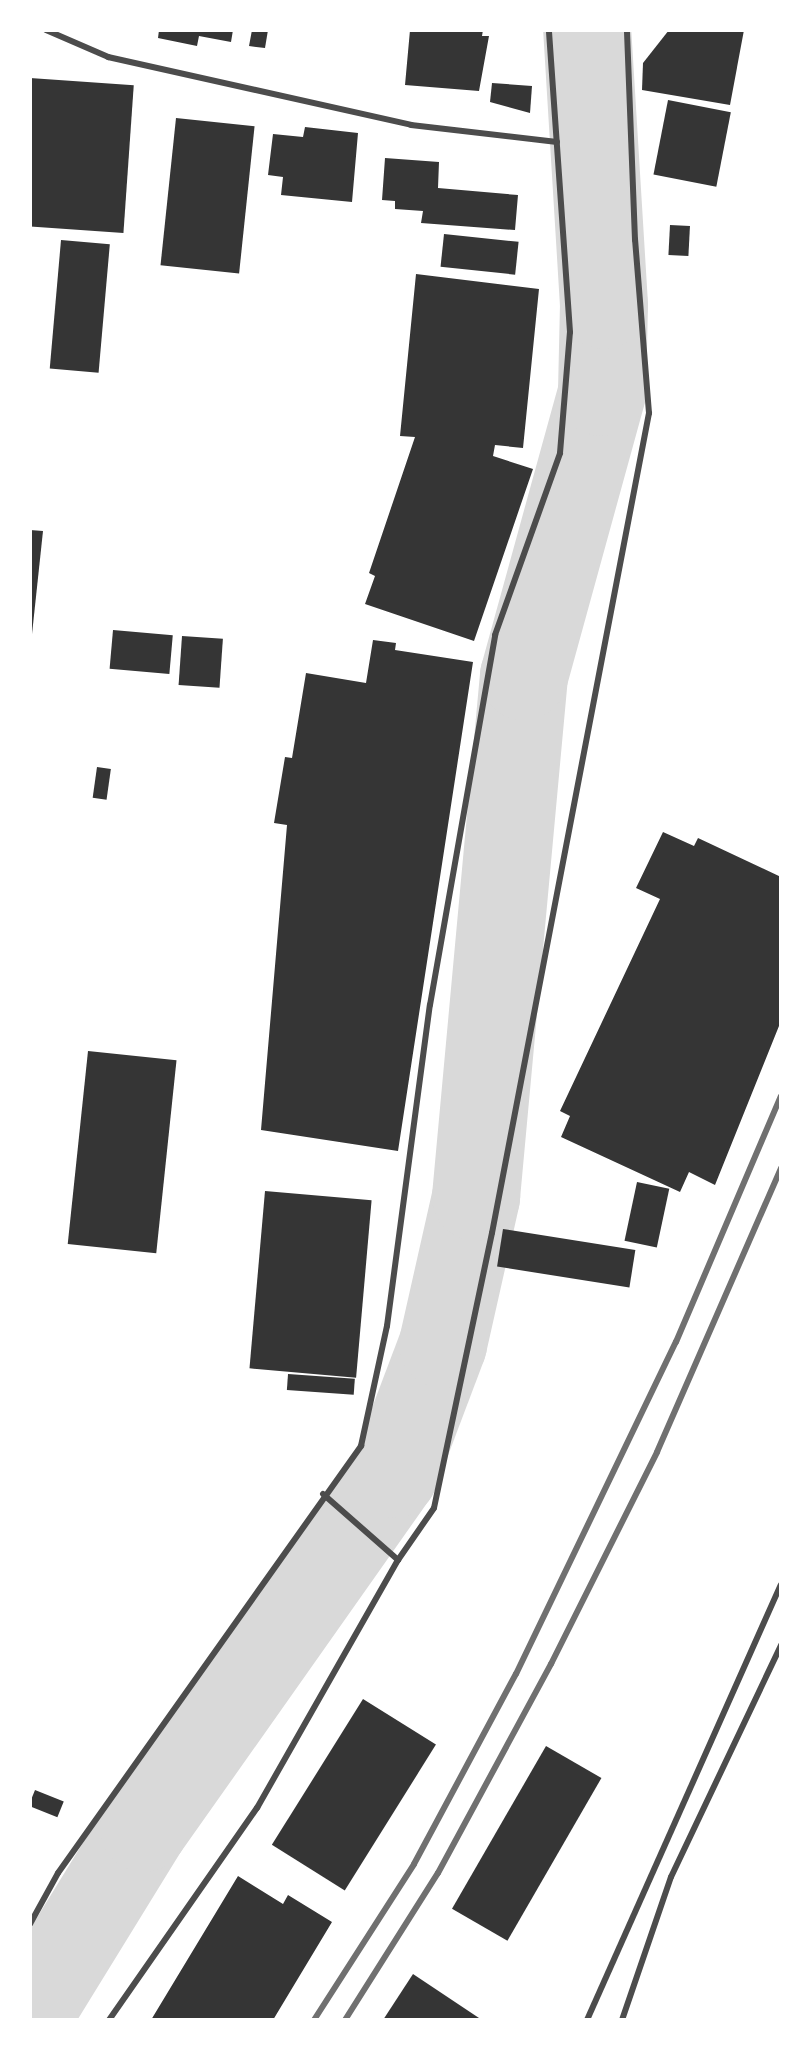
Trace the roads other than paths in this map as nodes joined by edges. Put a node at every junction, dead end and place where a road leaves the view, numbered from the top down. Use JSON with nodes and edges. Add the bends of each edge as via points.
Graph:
{"nodes":[{"id":1,"x":46,"y":30,"type":"edge"},
{"id":2,"x":549,"y":30,"type":"edge"},
{"id":3,"x":627,"y":30,"type":"edge"},
{"id":4,"x":557,"y":142,"type":"junction"},
{"id":5,"x":323,"y":1494,"type":"junction"},
{"id":6,"x":398,"y":1560,"type":"junction"},
{"id":7,"x":781,"y":1585,"type":"edge"},
{"id":8,"x":781,"y":1645,"type":"edge"},
{"id":9,"x":30,"y":1924,"type":"edge"},
{"id":10,"x":109,"y":2020,"type":"edge"},
{"id":11,"x":587,"y":2020,"type":"edge"},
{"id":12,"x":622,"y":2020,"type":"edge"}],
"edges":[{"from":1,"to":4,"type":"lane","via":[[108,57],[411,125]]},
{"from":2,"to":4,"type":"lane"},
{"from":3,"to":6,"type":"lane","via":[[635,240],[649,413],[434,1508]]},
{"from":4,"to":5,"type":"lane","via":[[570,332],[560,453],[495,635],[430,1005],[387,1326],[361,1446]]},
{"from":5,"to":6,"type":"lane"},
{"from":5,"to":9,"type":"lane","via":[[58,1873]]},
{"from":6,"to":10,"type":"lane","via":[[257,1808]]},
{"from":7,"to":11,"type":"lane"},
{"from":8,"to":12,"type":"lane","via":[[671,1877]]}]}
